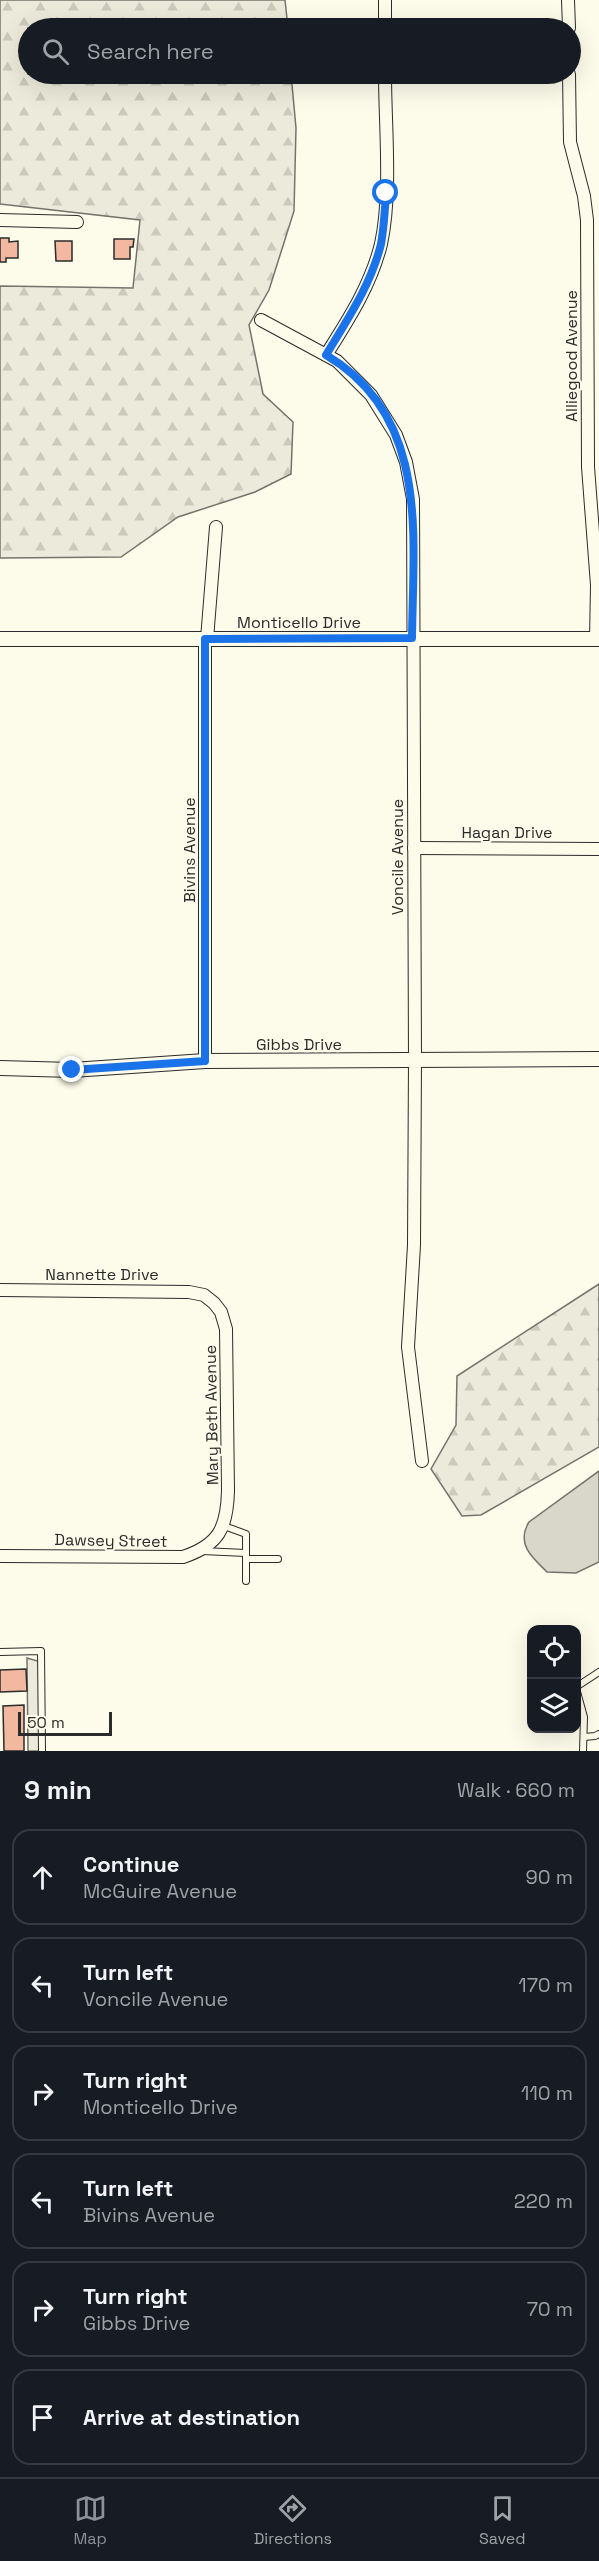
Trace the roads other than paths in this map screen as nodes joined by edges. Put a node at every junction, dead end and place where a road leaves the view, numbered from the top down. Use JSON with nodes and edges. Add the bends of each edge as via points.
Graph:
{"nodes":[{"id":1,"x":385,"y":0,"type":"edge"},
{"id":2,"x":568,"y":0,"type":"edge"},
{"id":3,"x":385,"y":18,"type":"edge"},
{"id":4,"x":568,"y":18,"type":"edge"},
{"id":5,"x":385,"y":84,"type":"edge"},
{"id":6,"x":569,"y":84,"type":"edge"},
{"id":7,"x":0,"y":220,"type":"edge"},
{"id":8,"x":77,"y":222,"type":"dead end"},
{"id":9,"x":261,"y":321,"type":"dead end"},
{"id":10,"x":326,"y":355,"type":"junction"},
{"id":11,"x":216,"y":527,"type":"dead end"},
{"id":12,"x":412,"y":638,"type":"junction"},
{"id":13,"x":0,"y":639,"type":"edge"},
{"id":14,"x":206,"y":639,"type":"junction"},
{"id":15,"x":598,"y":639,"type":"edge"},
{"id":16,"x":414,"y":848,"type":"junction"},
{"id":17,"x":599,"y":849,"type":"edge"},
{"id":18,"x":599,"y":1059,"type":"edge"},
{"id":19,"x":205,"y":1061,"type":"junction"},
{"id":20,"x":415,"y":1061,"type":"junction"},
{"id":21,"x":0,"y":1068,"type":"edge"},
{"id":22,"x":0,"y":1290,"type":"edge"},
{"id":23,"x":204,"y":1295,"type":"joint"},
{"id":24,"x":422,"y":1461,"type":"dead end"},
{"id":25,"x":224,"y":1526,"type":"junction"},
{"id":26,"x":202,"y":1551,"type":"junction"},
{"id":27,"x":0,"y":1556,"type":"edge"},
{"id":28,"x":246,"y":1556,"type":"junction"},
{"id":29,"x":278,"y":1559,"type":"dead end"},
{"id":30,"x":246,"y":1581,"type":"dead end"},
{"id":31,"x":0,"y":1652,"type":"edge"},
{"id":32,"x":599,"y":1672,"type":"edge"},
{"id":33,"x":581,"y":1685,"type":"edge"},
{"id":34,"x":581,"y":1706,"type":"edge"},
{"id":35,"x":599,"y":1734,"type":"edge"},
{"id":36,"x":584,"y":1737,"type":"junction"},
{"id":37,"x":42,"y":1751,"type":"edge"},
{"id":38,"x":583,"y":1751,"type":"edge"}],
"edges":[{"from":1,"to":3,"type":"street"},
{"from":2,"to":4,"type":"street"},
{"from":5,"to":10,"type":"street","via":[[386,193],[381,243],[354,310]]},
{"from":6,"to":15,"type":"street","name":"Alliegood Avenue","via":[[570,142],[587,220],[588,467]]},
{"from":7,"to":8,"type":"street"},
{"from":9,"to":10,"type":"street","name":"Voncile Avenue"},
{"from":10,"to":12,"type":"street","name":"Voncile Avenue","via":[[370,395],[396,435],[406,462],[413,499]]},
{"from":11,"to":14,"type":"street","name":"Bivins Avenue"},
{"from":12,"to":14,"type":"street","name":"Monticello Drive"},
{"from":12,"to":15,"type":"street","name":"Monticello Drive"},
{"from":12,"to":16,"type":"street","name":"Voncile Avenue"},
{"from":13,"to":14,"type":"street","name":"Monticello Drive"},
{"from":14,"to":19,"type":"street","name":"Bivins Avenue"},
{"from":16,"to":17,"type":"street","name":"Hagan Drive"},
{"from":16,"to":20,"type":"street","name":"Voncile Avenue"},
{"from":18,"to":20,"type":"street","name":"Gibbs Drive"},
{"from":19,"to":20,"type":"street","name":"Gibbs Drive"},
{"from":19,"to":21,"type":"street","name":"Gibbs Drive","via":[[72,1070]]},
{"from":20,"to":24,"type":"street","name":"Voncile Avenue","via":[[414,1245],[408,1347]]},
{"from":22,"to":23,"type":"street","name":"Nannette Drive","via":[[167,1291]]},
{"from":23,"to":25,"type":"street","name":"Mary Beth Avenue","via":[[221,1312],[226,1329],[228,1512]]},
{"from":25,"to":26,"type":"street","name":"Mary Beth Avenue"},
{"from":25,"to":28,"type":"lane","via":[[246,1534]]},
{"from":26,"to":27,"type":"street","name":"Dawsey Street","via":[[183,1557]]},
{"from":26,"to":28,"type":"lane"},
{"from":28,"to":29,"type":"lane"},
{"from":28,"to":30,"type":"lane"},
{"from":31,"to":37,"type":"lane","via":[[42,1651]]},
{"from":32,"to":33,"type":"lane"},
{"from":34,"to":36,"type":"lane"},
{"from":35,"to":36,"type":"lane"},
{"from":36,"to":38,"type":"lane"}]}
